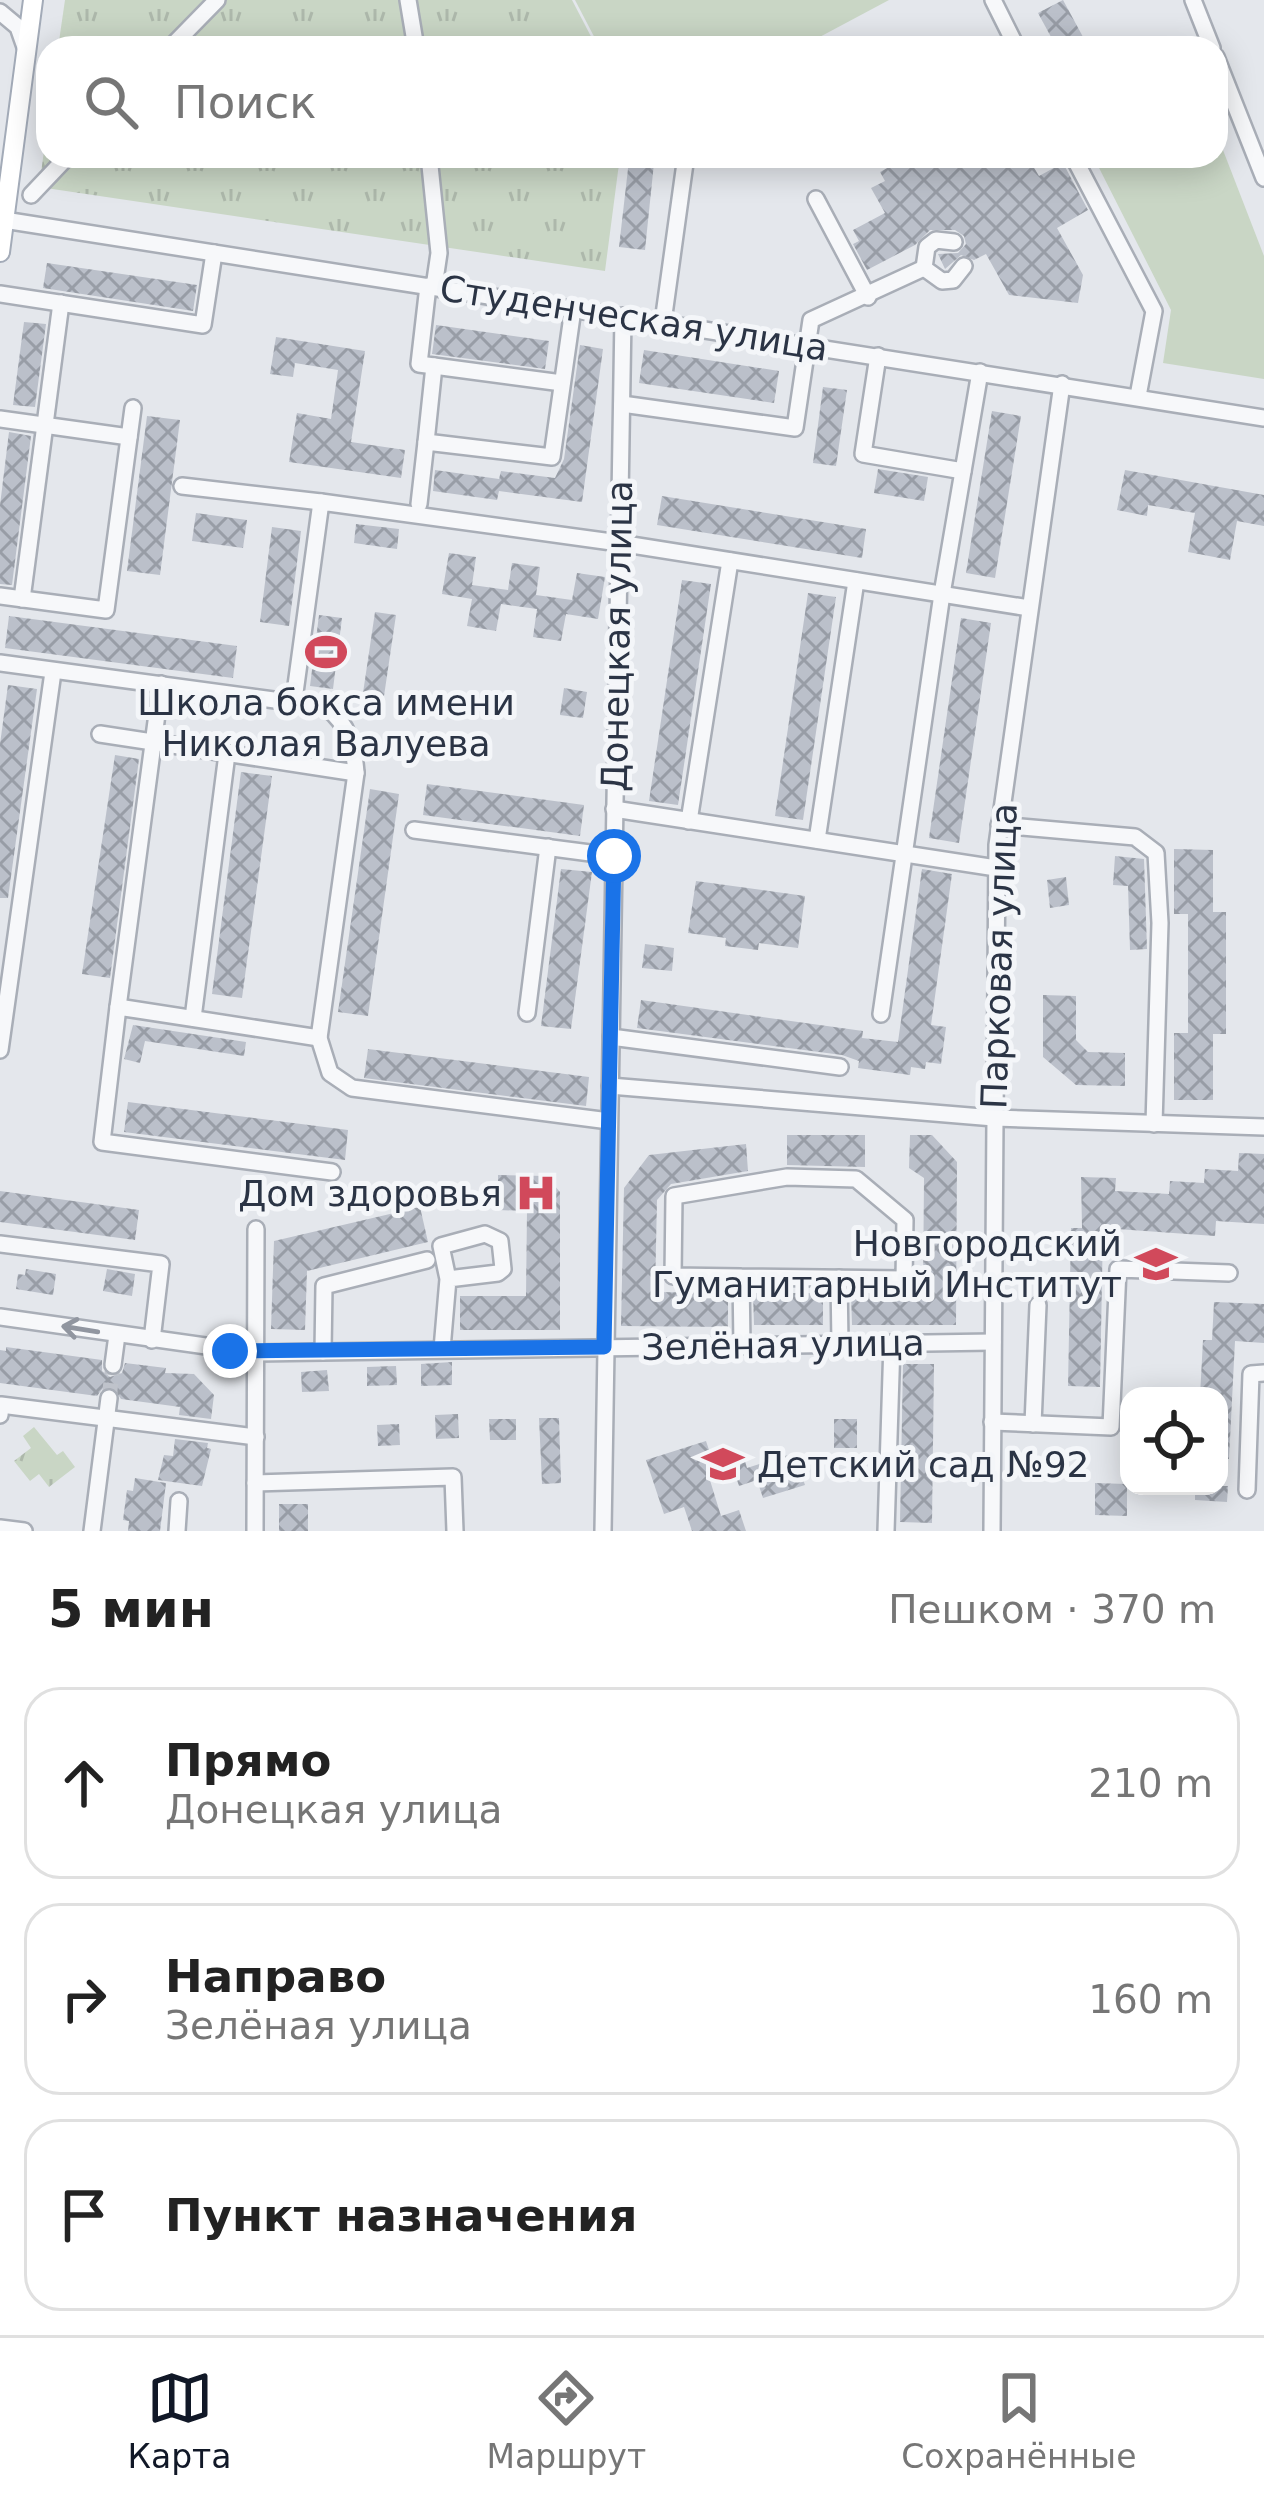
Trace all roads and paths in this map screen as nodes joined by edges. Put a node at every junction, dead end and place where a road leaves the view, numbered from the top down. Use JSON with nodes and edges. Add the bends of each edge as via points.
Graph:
{"nodes":[{"id":1,"x":33,"y":0,"type":"edge"},
{"id":2,"x":217,"y":0,"type":"edge"},
{"id":3,"x":408,"y":0,"type":"edge"},
{"id":4,"x":993,"y":0,"type":"edge"},
{"id":5,"x":1193,"y":0,"type":"edge"},
{"id":6,"x":0,"y":12,"type":"edge"},
{"id":7,"x":182,"y":36,"type":"edge"},
{"id":8,"x":414,"y":36,"type":"edge"},
{"id":9,"x":1011,"y":36,"type":"edge"},
{"id":10,"x":1207,"y":36,"type":"edge"},
{"id":11,"x":26,"y":53,"type":"junction"},
{"id":12,"x":1228,"y":87,"type":"edge"},
{"id":13,"x":57,"y":168,"type":"edge"},
{"id":14,"x":430,"y":168,"type":"edge"},
{"id":15,"x":684,"y":168,"type":"edge"},
{"id":16,"x":1079,"y":168,"type":"edge"},
{"id":17,"x":1264,"y":178,"type":"edge"},
{"id":18,"x":31,"y":195,"type":"dead end"},
{"id":19,"x":816,"y":200,"type":"dead end"},
{"id":20,"x":4,"y":220,"type":"junction"},
{"id":21,"x":954,"y":242,"type":"dead end"},
{"id":22,"x":0,"y":252,"type":"edge"},
{"id":23,"x":214,"y":253,"type":"junction"},
{"id":24,"x":964,"y":266,"type":"dead end"},
{"id":25,"x":924,"y":268,"type":"junction"},
{"id":26,"x":431,"y":286,"type":"junction"},
{"id":27,"x":0,"y":294,"type":"edge"},
{"id":28,"x":868,"y":297,"type":"junction"},
{"id":29,"x":61,"y":303,"type":"junction"},
{"id":30,"x":573,"y":308,"type":"junction"},
{"id":31,"x":623,"y":316,"type":"junction"},
{"id":32,"x":663,"y":322,"type":"junction"},
{"id":33,"x":808,"y":345,"type":"junction"},
{"id":34,"x":878,"y":356,"type":"junction"},
{"id":35,"x":434,"y":366,"type":"junction"},
{"id":36,"x":980,"y":372,"type":"junction"},
{"id":37,"x":562,"y":383,"type":"junction"},
{"id":38,"x":1062,"y":384,"type":"junction"},
{"id":39,"x":1138,"y":396,"type":"junction"},
{"id":40,"x":622,"y":404,"type":"junction"},
{"id":41,"x":133,"y":408,"type":"dead end"},
{"id":42,"x":0,"y":418,"type":"edge"},
{"id":43,"x":1264,"y":418,"type":"edge"},
{"id":44,"x":45,"y":425,"type":"junction"},
{"id":45,"x":129,"y":437,"type":"junction"},
{"id":46,"x":426,"y":442,"type":"junction"},
{"id":47,"x":963,"y":471,"type":"junction"},
{"id":48,"x":182,"y":486,"type":"dead end"},
{"id":49,"x":321,"y":502,"type":"junction"},
{"id":50,"x":419,"y":503,"type":"dead end"},
{"id":51,"x":619,"y":543,"type":"junction"},
{"id":52,"x":730,"y":561,"type":"junction"},
{"id":53,"x":856,"y":581,"type":"junction"},
{"id":54,"x":942,"y":594,"type":"junction"},
{"id":55,"x":0,"y":596,"type":"edge"},
{"id":56,"x":22,"y":599,"type":"junction"},
{"id":57,"x":1029,"y":608,"type":"junction"},
{"id":58,"x":0,"y":663,"type":"edge"},
{"id":59,"x":53,"y":672,"type":"junction"},
{"id":60,"x":161,"y":684,"type":"junction"},
{"id":61,"x":294,"y":700,"type":"junction"},
{"id":62,"x":100,"y":734,"type":"dead end"},
{"id":63,"x":153,"y":742,"type":"junction"},
{"id":64,"x":227,"y":754,"type":"junction"},
{"id":65,"x":356,"y":773,"type":"junction"},
{"id":66,"x":614,"y":809,"type":"junction"},
{"id":67,"x":689,"y":821,"type":"junction"},
{"id":68,"x":999,"y":826,"type":"junction"},
{"id":69,"x":414,"y":830,"type":"dead end"},
{"id":70,"x":817,"y":840,"type":"junction"},
{"id":71,"x":548,"y":847,"type":"junction"},
{"id":72,"x":903,"y":854,"type":"junction"},
{"id":73,"x":614,"y":856,"type":"junction"},
{"id":74,"x":996,"y":868,"type":"junction"},
{"id":75,"x":118,"y":1007,"type":"junction"},
{"id":76,"x":527,"y":1013,"type":"dead end"},
{"id":77,"x":880,"y":1014,"type":"dead end"},
{"id":78,"x":193,"y":1018,"type":"junction"},
{"id":79,"x":2,"y":1026,"type":"edge"},
{"id":80,"x":610,"y":1037,"type":"junction"},
{"id":81,"x":319,"y":1038,"type":"junction"},
{"id":82,"x":0,"y":1050,"type":"edge"},
{"id":83,"x":840,"y":1067,"type":"dead end"},
{"id":84,"x":610,"y":1086,"type":"junction"},
{"id":85,"x":994,"y":1118,"type":"junction"},
{"id":86,"x":609,"y":1121,"type":"junction"},
{"id":87,"x":1154,"y":1124,"type":"junction"},
{"id":88,"x":1264,"y":1126,"type":"edge"},
{"id":89,"x":332,"y":1172,"type":"dead end"},
{"id":90,"x":256,"y":1229,"type":"dead end"},
{"id":91,"x":0,"y":1244,"type":"edge"},
{"id":92,"x":427,"y":1260,"type":"dead end"},
{"id":93,"x":1229,"y":1273,"type":"dead end"},
{"id":94,"x":741,"y":1277,"type":"junction"},
{"id":95,"x":839,"y":1278,"type":"junction"},
{"id":96,"x":448,"y":1279,"type":"dead end"},
{"id":97,"x":1037,"y":1305,"type":"dead end"},
{"id":98,"x":0,"y":1317,"type":"edge"},
{"id":99,"x":117,"y":1335,"type":"junction"},
{"id":100,"x":152,"y":1340,"type":"junction"},
{"id":101,"x":993,"y":1342,"type":"junction"},
{"id":102,"x":892,"y":1343,"type":"junction"},
{"id":103,"x":840,"y":1344,"type":"junction"},
{"id":104,"x":742,"y":1345,"type":"junction"},
{"id":105,"x":604,"y":1347,"type":"junction"},
{"id":106,"x":442,"y":1349,"type":"junction"},
{"id":107,"x":256,"y":1352,"type":"junction"},
{"id":108,"x":323,"y":1352,"type":"junction"},
{"id":109,"x":113,"y":1365,"type":"tunnel mouth"},
{"id":110,"x":1264,"y":1373,"type":"edge"},
{"id":111,"x":109,"y":1398,"type":"tunnel mouth"},
{"id":112,"x":0,"y":1415,"type":"edge"},
{"id":113,"x":106,"y":1419,"type":"junction"},
{"id":114,"x":992,"y":1422,"type":"junction"},
{"id":115,"x":1033,"y":1424,"type":"junction"},
{"id":116,"x":1120,"y":1427,"type":"edge"},
{"id":117,"x":256,"y":1437,"type":"junction"},
{"id":118,"x":255,"y":1483,"type":"junction"},
{"id":119,"x":1247,"y":1490,"type":"dead end"},
{"id":120,"x":179,"y":1501,"type":"dead end"},
{"id":121,"x":0,"y":1528,"type":"edge"},
{"id":122,"x":24,"y":1531,"type":"edge"},
{"id":123,"x":92,"y":1531,"type":"edge"},
{"id":124,"x":177,"y":1531,"type":"edge"},
{"id":125,"x":255,"y":1531,"type":"edge"},
{"id":126,"x":454,"y":1531,"type":"edge"},
{"id":127,"x":602,"y":1531,"type":"edge"},
{"id":128,"x":886,"y":1531,"type":"edge"},
{"id":129,"x":992,"y":1531,"type":"edge"}],
"edges":[{"from":1,"to":11,"type":"main road"},
{"from":2,"to":7,"type":"street"},
{"from":3,"to":8,"type":"street"},
{"from":4,"to":9,"type":"street"},
{"from":5,"to":10,"type":"street"},
{"from":6,"to":11,"type":"street","via":[[18,27]]},
{"from":11,"to":20,"type":"main road"},
{"from":12,"to":17,"type":"street"},
{"from":13,"to":18,"type":"street"},
{"from":14,"to":26,"type":"street","via":[[439,253]]},
{"from":15,"to":32,"type":"street"},
{"from":16,"to":39,"type":"street","via":[[1154,310]]},
{"from":19,"to":28,"type":"street"},
{"from":20,"to":22,"type":"main road"},
{"from":20,"to":23,"type":"street","name":"Студенческая улица"},
{"from":21,"to":25,"type":"street","via":[[927,247]]},
{"from":23,"to":26,"type":"street","name":"Студенческая улица"},
{"from":23,"to":29,"type":"street","via":[[203,325]]},
{"from":24,"to":25,"type":"street","via":[[941,281]]},
{"from":25,"to":28,"type":"street"},
{"from":26,"to":30,"type":"street","name":"Студенческая улица"},
{"from":26,"to":35,"type":"street","via":[[419,364]]},
{"from":27,"to":29,"type":"street"},
{"from":28,"to":33,"type":"street","via":[[811,320]]},
{"from":29,"to":44,"type":"street"},
{"from":30,"to":31,"type":"street","name":"Студенческая улица"},
{"from":30,"to":37,"type":"street"},
{"from":31,"to":32,"type":"street","name":"Студенческая улица"},
{"from":31,"to":40,"type":"street","name":"Донецкая улица"},
{"from":32,"to":33,"type":"street","name":"Студенческая улица"},
{"from":33,"to":34,"type":"street","name":"Студенческая улица"},
{"from":33,"to":40,"type":"street","via":[[795,428]]},
{"from":34,"to":36,"type":"street","name":"Студенческая улица"},
{"from":34,"to":47,"type":"street","via":[[862,454]]},
{"from":35,"to":37,"type":"street"},
{"from":35,"to":46,"type":"street"},
{"from":36,"to":38,"type":"street","name":"Студенческая улица"},
{"from":36,"to":47,"type":"street"},
{"from":37,"to":46,"type":"street","via":[[552,457]]},
{"from":38,"to":39,"type":"street","name":"Студенческая улица"},
{"from":38,"to":57,"type":"street","name":"Парковая улица"},
{"from":39,"to":43,"type":"street","name":"Студенческая улица"},
{"from":40,"to":51,"type":"street","name":"Донецкая улица"},
{"from":41,"to":45,"type":"street"},
{"from":42,"to":44,"type":"street"},
{"from":44,"to":45,"type":"street"},
{"from":44,"to":56,"type":"street"},
{"from":45,"to":56,"type":"street","via":[[106,610]]},
{"from":46,"to":50,"type":"street"},
{"from":47,"to":54,"type":"street"},
{"from":48,"to":49,"type":"street"},
{"from":49,"to":51,"type":"street"},
{"from":49,"to":61,"type":"street"},
{"from":51,"to":52,"type":"street"},
{"from":51,"to":66,"type":"street","name":"Донецкая улица"},
{"from":52,"to":53,"type":"street"},
{"from":52,"to":67,"type":"street"},
{"from":53,"to":54,"type":"street"},
{"from":53,"to":70,"type":"street"},
{"from":54,"to":57,"type":"street"},
{"from":54,"to":72,"type":"street"},
{"from":55,"to":56,"type":"street"},
{"from":57,"to":68,"type":"street","name":"Парковая улица"},
{"from":58,"to":59,"type":"street"},
{"from":59,"to":60,"type":"street"},
{"from":59,"to":79,"type":"street"},
{"from":60,"to":61,"type":"street"},
{"from":60,"to":63,"type":"street"},
{"from":61,"to":65,"type":"street","via":[[336,715],[352,740]]},
{"from":62,"to":63,"type":"street"},
{"from":63,"to":64,"type":"street"},
{"from":63,"to":75,"type":"street"},
{"from":64,"to":65,"type":"street"},
{"from":64,"to":78,"type":"street"},
{"from":65,"to":81,"type":"street"},
{"from":66,"to":67,"type":"street"},
{"from":66,"to":73,"type":"street","name":"Донецкая улица"},
{"from":67,"to":70,"type":"street"},
{"from":68,"to":74,"type":"street","name":"Парковая улица"},
{"from":68,"to":87,"type":"street","via":[[1135,837],[1156,853]]},
{"from":69,"to":71,"type":"street"},
{"from":70,"to":72,"type":"street"},
{"from":71,"to":73,"type":"street"},
{"from":71,"to":76,"type":"street"},
{"from":72,"to":74,"type":"street"},
{"from":72,"to":77,"type":"street"},
{"from":73,"to":80,"type":"street","name":"Донецкая улица"},
{"from":74,"to":85,"type":"street","name":"Парковая улица"},
{"from":75,"to":78,"type":"street"},
{"from":75,"to":89,"type":"street","via":[[102,1142]]},
{"from":78,"to":81,"type":"street"},
{"from":79,"to":82,"type":"street"},
{"from":80,"to":83,"type":"street"},
{"from":80,"to":84,"type":"street","name":"Донецкая улица"},
{"from":81,"to":86,"type":"street","via":[[330,1073],[352,1088]]},
{"from":84,"to":85,"type":"street"},
{"from":84,"to":86,"type":"street","name":"Донецкая улица"},
{"from":85,"to":87,"type":"street"},
{"from":85,"to":101,"type":"street","name":"Парковая улица"},
{"from":86,"to":105,"type":"street","name":"Донецкая улица"},
{"from":87,"to":88,"type":"street"},
{"from":90,"to":107,"type":"street"},
{"from":91,"to":100,"type":"street","via":[[161,1264]]},
{"from":92,"to":108,"type":"street","via":[[325,1286]]},
{"from":93,"to":116,"type":"street","via":[[1118,1268]]},
{"from":94,"to":95,"type":"street"},
{"from":94,"to":95,"type":"street","via":[[673,1276],[674,1196],[787,1178],[856,1179],[904,1220],[904,1279]]},
{"from":94,"to":104,"type":"street"},
{"from":95,"to":103,"type":"street"},
{"from":96,"to":106,"type":"street"},
{"from":97,"to":115,"type":"street"},
{"from":99,"to":98,"type":"street","name":"Зелёная улица","one_way":true},
{"from":99,"to":100,"type":"street","name":"Зелёная улица"},
{"from":99,"to":109,"type":"street"},
{"from":100,"to":107,"type":"street","name":"Зелёная улица"},
{"from":101,"to":102,"type":"street","name":"Зелёная улица"},
{"from":101,"to":114,"type":"street","name":"Парковая улица"},
{"from":102,"to":103,"type":"street","name":"Зелёная улица"},
{"from":102,"to":128,"type":"street"},
{"from":103,"to":104,"type":"street","name":"Зелёная улица"},
{"from":104,"to":105,"type":"street","name":"Зелёная улица"},
{"from":105,"to":106,"type":"street","name":"Зелёная улица"},
{"from":105,"to":127,"type":"street","name":"Донецкая улица"},
{"from":106,"to":108,"type":"street","name":"Зелёная улица"},
{"from":107,"to":108,"type":"street","name":"Зелёная улица"},
{"from":107,"to":117,"type":"street"},
{"from":110,"to":119,"type":"street","via":[[1251,1374]]},
{"from":111,"to":113,"type":"street"},
{"from":112,"to":113,"type":"street","via":[[1,1405]]},
{"from":113,"to":117,"type":"street"},
{"from":113,"to":123,"type":"street"},
{"from":114,"to":115,"type":"street"},
{"from":114,"to":129,"type":"street","name":"Парковая улица"},
{"from":115,"to":116,"type":"street"},
{"from":117,"to":118,"type":"street"},
{"from":118,"to":125,"type":"street"},
{"from":118,"to":126,"type":"street","via":[[453,1477]]},
{"from":120,"to":124,"type":"street"},
{"from":121,"to":122,"type":"street"}]}
